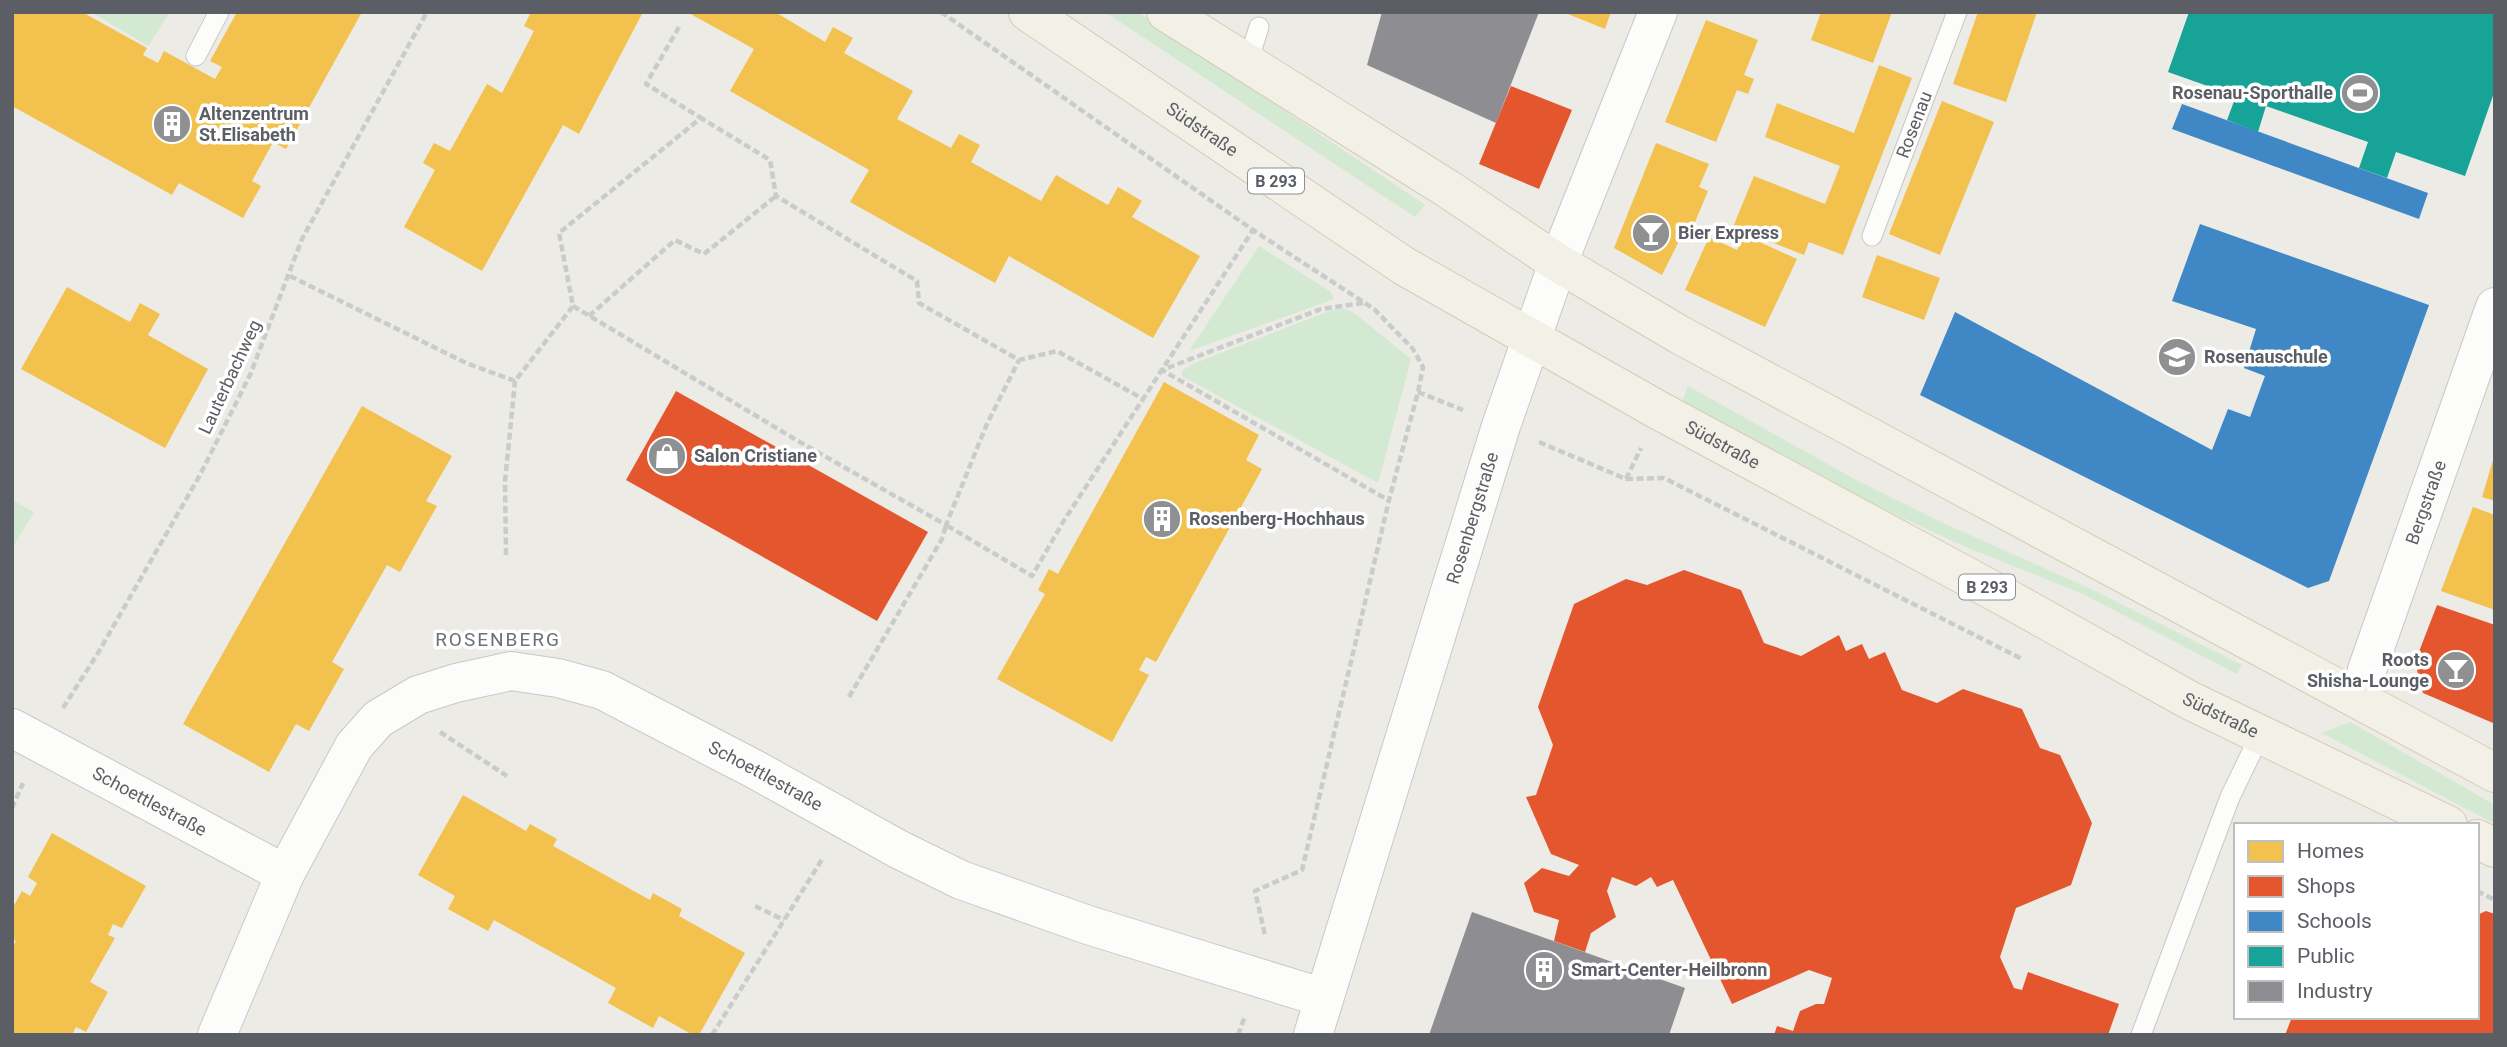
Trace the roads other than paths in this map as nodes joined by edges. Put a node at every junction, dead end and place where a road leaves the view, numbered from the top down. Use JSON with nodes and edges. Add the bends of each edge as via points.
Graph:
{"nodes":[{"id":1,"x":219,"y":12,"type":"edge"},
{"id":2,"x":1028,"y":12,"type":"edge"},
{"id":3,"x":1166,"y":12,"type":"edge"},
{"id":4,"x":1658,"y":12,"type":"edge"},
{"id":5,"x":1957,"y":12,"type":"edge"},
{"id":6,"x":1259,"y":27,"type":"dead end"},
{"id":7,"x":196,"y":55,"type":"dead end"},
{"id":8,"x":1247,"y":65,"type":"junction"},
{"id":9,"x":1872,"y":236,"type":"dead end"},
{"id":10,"x":1558,"y":263,"type":"junction"},
{"id":11,"x":2495,"y":307,"type":"edge"},
{"id":12,"x":1532,"y":337,"type":"junction"},
{"id":13,"x":2362,"y":700,"type":"junction"},
{"id":14,"x":2261,"y":733,"type":"junction"},
{"id":15,"x":26,"y":736,"type":"edge"},
{"id":16,"x":2495,"y":773,"type":"edge"},
{"id":17,"x":2444,"y":823,"type":"edge"},
{"id":18,"x":2479,"y":840,"type":"edge"},
{"id":19,"x":2495,"y":848,"type":"edge"},
{"id":20,"x":285,"y":874,"type":"junction"},
{"id":21,"x":1324,"y":998,"type":"junction"},
{"id":22,"x":217,"y":1035,"type":"edge"},
{"id":23,"x":1312,"y":1035,"type":"edge"},
{"id":24,"x":2141,"y":1035,"type":"edge"}],
"edges":[{"from":1,"to":7,"type":"lane"},
{"from":2,"to":12,"type":"main road","name":"Südstraße","number":"B 293","via":[[1405,266]]},
{"from":3,"to":8,"type":"main road"},
{"from":4,"to":10,"type":"street","name":"Rosenbergstraße"},
{"from":5,"to":9,"type":"lane","name":"Rosenau"},
{"from":6,"to":8,"type":"lane"},
{"from":8,"to":10,"type":"main road"},
{"from":10,"to":12,"type":"street","name":"Rosenbergstraße"},
{"from":10,"to":13,"type":"main road","via":[[1680,335]]},
{"from":11,"to":13,"type":"street","name":"Bergstraße","via":[[2367,670]]},
{"from":12,"to":14,"type":"main road","name":"Südstraße","number":"B 293","via":[[2189,699]]},
{"from":12,"to":21,"type":"street","name":"Rosenbergstraße"},
{"from":13,"to":16,"type":"main road"},
{"from":14,"to":17,"type":"main road","name":"Südstraße","number":"B 293"},
{"from":14,"to":24,"type":"lane","via":[[2230,797]]},
{"from":15,"to":20,"type":"street","name":"Schoettlestraße"},
{"from":18,"to":19,"type":"main road"},
{"from":20,"to":21,"type":"street","name":"Schoettlestraße","via":[[354,746],[378,719],[440,687],[511,671],[602,690],[961,880]]},
{"from":20,"to":22,"type":"street","name":"Schoettlestraße"},
{"from":21,"to":23,"type":"street","name":"Rosenbergstraße"}]}
